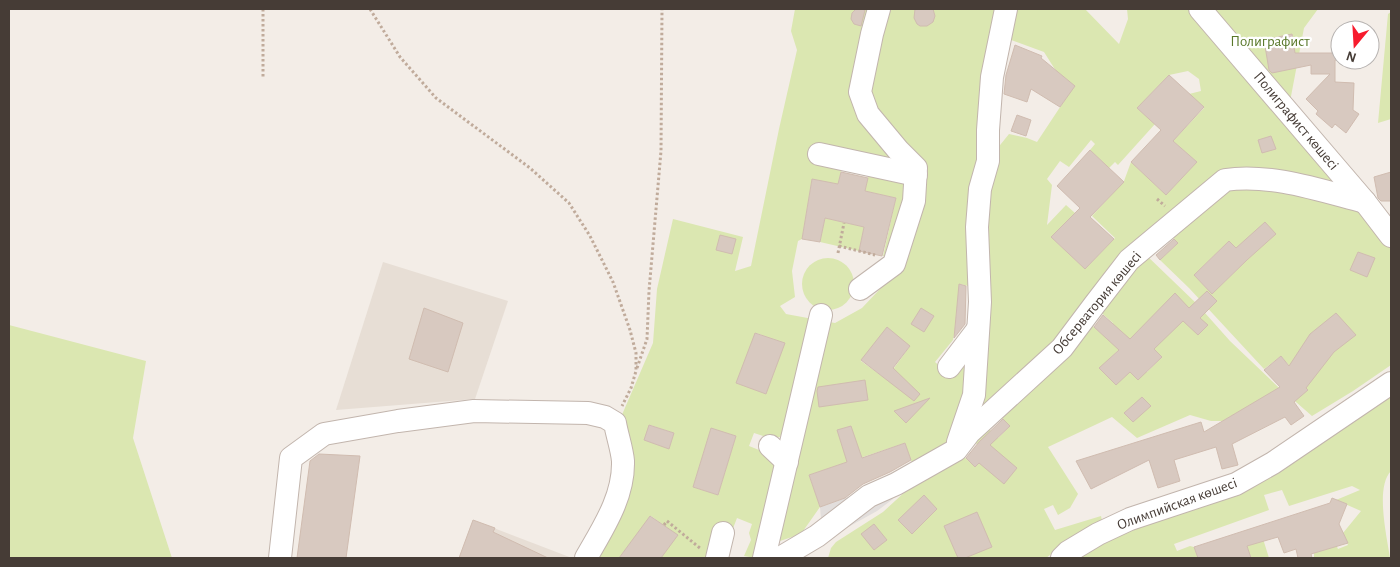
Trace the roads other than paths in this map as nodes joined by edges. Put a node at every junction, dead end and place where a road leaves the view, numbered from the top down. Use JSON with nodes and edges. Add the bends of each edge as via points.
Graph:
{"nodes":[{"id":1,"x":879,"y":9,"type":"edge"},
{"id":2,"x":1006,"y":9,"type":"edge"},
{"id":3,"x":1200,"y":9,"type":"edge"},
{"id":4,"x":818,"y":154,"type":"dead end"},
{"id":5,"x":916,"y":175,"type":"junction"},
{"id":6,"x":1365,"y":202,"type":"junction"},
{"id":7,"x":1391,"y":236,"type":"edge"},
{"id":8,"x":860,"y":288,"type":"dead end"},
{"id":9,"x":822,"y":315,"type":"dead end"},
{"id":10,"x":978,"y":330,"type":"junction"},
{"id":11,"x":949,"y":367,"type":"dead end"},
{"id":12,"x":1391,"y":383,"type":"edge"},
{"id":13,"x":770,"y":446,"type":"dead end"},
{"id":14,"x":956,"y":450,"type":"junction"},
{"id":15,"x":787,"y":462,"type":"junction"},
{"id":16,"x":723,"y":533,"type":"dead end"},
{"id":17,"x":817,"y":536,"type":"junction"},
{"id":18,"x":711,"y":555,"type":"edge"},
{"id":19,"x":280,"y":558,"type":"edge"},
{"id":20,"x":586,"y":558,"type":"edge"},
{"id":21,"x":764,"y":558,"type":"edge"},
{"id":22,"x":780,"y":558,"type":"edge"},
{"id":23,"x":808,"y":558,"type":"edge"},
{"id":24,"x":1062,"y":558,"type":"edge"}],
"edges":[{"from":1,"to":5,"type":"street","via":[[860,92],[868,114],[916,168]]},
{"from":2,"to":10,"type":"street","via":[[992,77],[988,161],[980,189]]},
{"from":3,"to":6,"type":"street","name":"Полиграфист көшесі"},
{"from":4,"to":5,"type":"street"},
{"from":5,"to":8,"type":"street","via":[[914,201],[894,264]]},
{"from":6,"to":7,"type":"street","name":"Полиграфист көшесі"},
{"from":6,"to":14,"type":"street","name":"Обсерватория көшесі","via":[[1287,182],[1252,178],[1225,180],[1129,260],[1062,348],[970,433]]},
{"from":9,"to":15,"type":"street"},
{"from":10,"to":11,"type":"street"},
{"from":10,"to":14,"type":"street","via":[[974,394]]},
{"from":12,"to":24,"type":"street","name":"Олимпийская көшесі","via":[[1273,463],[1236,484],[1130,519],[1098,534]]},
{"from":13,"to":15,"type":"street"},
{"from":14,"to":17,"type":"street","name":"Обсерватория көшесі","via":[[868,496]]},
{"from":15,"to":21,"type":"street"},
{"from":16,"to":18,"type":"street"},
{"from":17,"to":22,"type":"street","name":"Обсерватория көшесі"},
{"from":17,"to":23,"type":"street","via":[[814,553]]},
{"from":19,"to":20,"type":"street","via":[[291,458],[324,434],[474,412],[588,413],[614,423],[623,461],[619,493]]}]}
